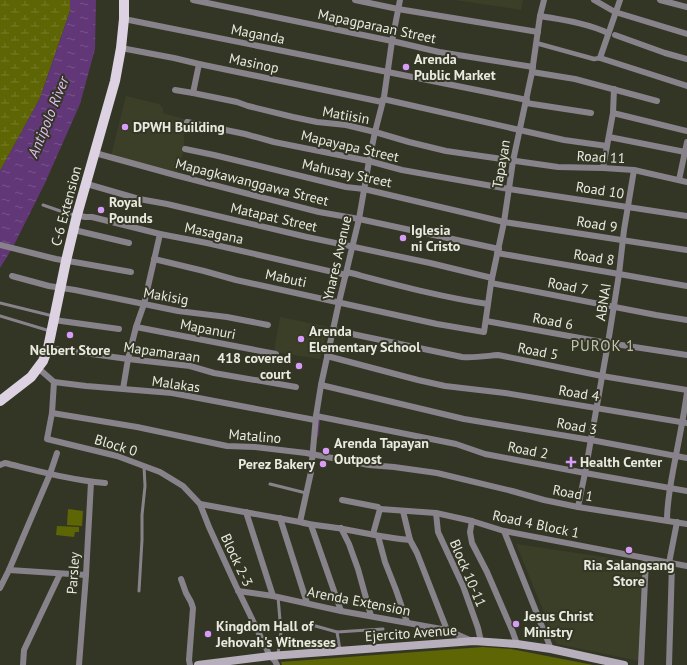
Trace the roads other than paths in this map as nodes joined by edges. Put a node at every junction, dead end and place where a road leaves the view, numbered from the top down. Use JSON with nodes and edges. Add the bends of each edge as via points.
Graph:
{"nodes":[{"id":1,"x":124,"y":0,"type":"edge"},
{"id":2,"x":193,"y":0,"type":"edge"},
{"id":3,"x":355,"y":0,"type":"edge"},
{"id":4,"x":400,"y":0,"type":"edge"},
{"id":5,"x":544,"y":0,"type":"edge"},
{"id":6,"x":594,"y":0,"type":"edge"},
{"id":7,"x":620,"y":0,"type":"edge"},
{"id":8,"x":661,"y":0,"type":"edge"},
{"id":9,"x":687,"y":8,"type":"edge"},
{"id":10,"x":398,"y":9,"type":"junction"},
{"id":11,"x":615,"y":12,"type":"junction"},
{"id":12,"x":540,"y":16,"type":"junction"},
{"id":13,"x":124,"y":18,"type":"junction"},
{"id":14,"x":538,"y":32,"type":"junction"},
{"id":15,"x":611,"y":34,"type":"junction"},
{"id":16,"x":687,"y":34,"type":"edge"},
{"id":17,"x":392,"y":40,"type":"junction"},
{"id":18,"x":536,"y":43,"type":"junction"},
{"id":19,"x":121,"y":48,"type":"junction"},
{"id":20,"x":600,"y":58,"type":"junction"},
{"id":21,"x":687,"y":59,"type":"edge"},
{"id":22,"x":199,"y":64,"type":"junction"},
{"id":23,"x":532,"y":70,"type":"junction"},
{"id":24,"x":388,"y":72,"type":"junction"},
{"id":25,"x":687,"y":86,"type":"edge"},
{"id":26,"x":614,"y":89,"type":"junction"},
{"id":27,"x":175,"y":90,"type":"dead end"},
{"id":28,"x":193,"y":93,"type":"junction"},
{"id":29,"x":383,"y":101,"type":"junction"},
{"id":30,"x":657,"y":101,"type":"dead end"},
{"id":31,"x":527,"y":102,"type":"junction"},
{"id":32,"x":591,"y":112,"type":"dead end"},
{"id":33,"x":613,"y":113,"type":"junction"},
{"id":34,"x":187,"y":122,"type":"dead end"},
{"id":35,"x":520,"y":129,"type":"junction"},
{"id":36,"x":687,"y":130,"type":"edge"},
{"id":37,"x":375,"y":132,"type":"junction"},
{"id":38,"x":608,"y":137,"type":"junction"},
{"id":39,"x":687,"y":142,"type":"edge"},
{"id":40,"x":607,"y":146,"type":"junction"},
{"id":41,"x":185,"y":149,"type":"dead end"},
{"id":42,"x":685,"y":152,"type":"junction"},
{"id":43,"x":95,"y":153,"type":"junction"},
{"id":44,"x":369,"y":161,"type":"junction"},
{"id":45,"x":513,"y":161,"type":"junction"},
{"id":46,"x":603,"y":168,"type":"junction"},
{"id":47,"x":634,"y":170,"type":"junction"},
{"id":48,"x":679,"y":180,"type":"junction"},
{"id":49,"x":687,"y":182,"type":"edge"},
{"id":50,"x":86,"y":184,"type":"junction"},
{"id":51,"x":364,"y":189,"type":"junction"},
{"id":52,"x":509,"y":189,"type":"junction"},
{"id":53,"x":43,"y":205,"type":"dead end"},
{"id":54,"x":628,"y":207,"type":"junction"},
{"id":55,"x":77,"y":215,"type":"junction"},
{"id":56,"x":687,"y":216,"type":"edge"},
{"id":57,"x":359,"y":219,"type":"junction"},
{"id":58,"x":504,"y":222,"type":"junction"},
{"id":59,"x":74,"y":230,"type":"junction"},
{"id":60,"x":160,"y":234,"type":"junction"},
{"id":61,"x":623,"y":240,"type":"junction"},
{"id":62,"x":129,"y":243,"type":"dead end"},
{"id":63,"x":0,"y":245,"type":"edge"},
{"id":64,"x":353,"y":247,"type":"junction"},
{"id":65,"x":687,"y":250,"type":"edge"},
{"id":66,"x":498,"y":251,"type":"junction"},
{"id":67,"x":154,"y":259,"type":"junction"},
{"id":68,"x":66,"y":260,"type":"junction"},
{"id":69,"x":131,"y":272,"type":"dead end"},
{"id":70,"x":346,"y":274,"type":"junction"},
{"id":71,"x":619,"y":274,"type":"junction"},
{"id":72,"x":12,"y":276,"type":"dead end"},
{"id":73,"x":492,"y":280,"type":"junction"},
{"id":74,"x":687,"y":286,"type":"edge"},
{"id":75,"x":60,"y":288,"type":"junction"},
{"id":76,"x":339,"y":302,"type":"junction"},
{"id":77,"x":0,"y":303,"type":"edge"},
{"id":78,"x":144,"y":304,"type":"junction"},
{"id":79,"x":488,"y":304,"type":"junction"},
{"id":80,"x":614,"y":307,"type":"junction"},
{"id":81,"x":0,"y":316,"type":"edge"},
{"id":82,"x":54,"y":318,"type":"junction"},
{"id":83,"x":687,"y":320,"type":"edge"},
{"id":84,"x":486,"y":321,"type":"junction"},
{"id":85,"x":268,"y":325,"type":"dead end"},
{"id":86,"x":136,"y":327,"type":"junction"},
{"id":87,"x":119,"y":329,"type":"dead end"},
{"id":88,"x":333,"y":330,"type":"junction"},
{"id":89,"x":52,"y":332,"type":"junction"},
{"id":90,"x":484,"y":332,"type":"joint"},
{"id":91,"x":608,"y":342,"type":"junction"},
{"id":92,"x":48,"y":348,"type":"junction"},
{"id":93,"x":276,"y":354,"type":"dead end"},
{"id":94,"x":687,"y":355,"type":"edge"},
{"id":95,"x":327,"y":356,"type":"junction"},
{"id":96,"x":128,"y":360,"type":"junction"},
{"id":97,"x":38,"y":368,"type":"junction"},
{"id":98,"x":602,"y":376,"type":"junction"},
{"id":99,"x":54,"y":382,"type":"junction"},
{"id":100,"x":321,"y":385,"type":"junction"},
{"id":101,"x":296,"y":387,"type":"dead end"},
{"id":102,"x":123,"y":389,"type":"junction"},
{"id":103,"x":687,"y":390,"type":"edge"},
{"id":104,"x":687,"y":393,"type":"edge"},
{"id":105,"x":0,"y":401,"type":"edge"},
{"id":106,"x":596,"y":408,"type":"junction"},
{"id":107,"x":52,"y":413,"type":"junction"},
{"id":108,"x":316,"y":418,"type":"junction"},
{"id":109,"x":685,"y":423,"type":"edge"},
{"id":110,"x":591,"y":440,"type":"junction"},
{"id":111,"x":460,"y":446,"type":"joint"},
{"id":112,"x":57,"y":453,"type":"dead end"},
{"id":113,"x":312,"y":455,"type":"junction"},
{"id":114,"x":676,"y":456,"type":"junction"},
{"id":115,"x":687,"y":458,"type":"edge"},
{"id":116,"x":0,"y":465,"type":"edge"},
{"id":117,"x":144,"y":466,"type":"junction"},
{"id":118,"x":50,"y":474,"type":"junction"},
{"id":119,"x":585,"y":474,"type":"junction"},
{"id":120,"x":458,"y":478,"type":"joint"},
{"id":121,"x":91,"y":482,"type":"junction"},
{"id":122,"x":174,"y":482,"type":"joint"},
{"id":123,"x":105,"y":483,"type":"dead end"},
{"id":124,"x":270,"y":484,"type":"dead end"},
{"id":125,"x":670,"y":488,"type":"junction"},
{"id":126,"x":687,"y":492,"type":"edge"},
{"id":127,"x":306,"y":493,"type":"junction"},
{"id":128,"x":342,"y":500,"type":"dead end"},
{"id":129,"x":200,"y":504,"type":"junction"},
{"id":130,"x":578,"y":506,"type":"junction"},
{"id":131,"x":380,"y":509,"type":"junction"},
{"id":132,"x":403,"y":511,"type":"junction"},
{"id":133,"x":246,"y":512,"type":"junction"},
{"id":134,"x":436,"y":513,"type":"junction"},
{"id":135,"x":280,"y":518,"type":"junction"},
{"id":136,"x":667,"y":520,"type":"junction"},
{"id":137,"x":472,"y":521,"type":"junction"},
{"id":138,"x":300,"y":522,"type":"junction"},
{"id":139,"x":677,"y":522,"type":"junction"},
{"id":140,"x":687,"y":524,"type":"edge"},
{"id":141,"x":311,"y":525,"type":"junction"},
{"id":142,"x":341,"y":528,"type":"junction"},
{"id":143,"x":504,"y":531,"type":"junction"},
{"id":144,"x":375,"y":535,"type":"junction"},
{"id":145,"x":410,"y":540,"type":"junction"},
{"id":146,"x":646,"y":559,"type":"junction"},
{"id":147,"x":670,"y":563,"type":"junction"},
{"id":148,"x":687,"y":566,"type":"edge"},
{"id":149,"x":9,"y":570,"type":"junction"},
{"id":150,"x":60,"y":574,"type":"junction"},
{"id":151,"x":86,"y":575,"type":"junction"},
{"id":152,"x":181,"y":579,"type":"dead end"},
{"id":153,"x":0,"y":588,"type":"edge"},
{"id":154,"x":139,"y":591,"type":"dead end"},
{"id":155,"x":238,"y":591,"type":"junction"},
{"id":156,"x":276,"y":597,"type":"junction"},
{"id":157,"x":307,"y":603,"type":"junction"},
{"id":158,"x":340,"y":611,"type":"junction"},
{"id":159,"x":371,"y":616,"type":"junction"},
{"id":160,"x":407,"y":622,"type":"junction"},
{"id":161,"x":312,"y":625,"type":"dead end"},
{"id":162,"x":383,"y":629,"type":"dead end"},
{"id":163,"x":447,"y":630,"type":"junction"},
{"id":164,"x":337,"y":632,"type":"junction"},
{"id":165,"x":477,"y":641,"type":"junction"},
{"id":166,"x":517,"y":644,"type":"junction"},
{"id":167,"x":551,"y":649,"type":"junction"},
{"id":168,"x":340,"y":652,"type":"junction"},
{"id":169,"x":274,"y":656,"type":"junction"},
{"id":170,"x":23,"y":665,"type":"edge"},
{"id":171,"x":79,"y":665,"type":"edge"},
{"id":172,"x":190,"y":665,"type":"edge"},
{"id":173,"x":198,"y":665,"type":"edge"},
{"id":174,"x":277,"y":665,"type":"edge"},
{"id":175,"x":624,"y":665,"type":"edge"},
{"id":176,"x":641,"y":665,"type":"edge"},
{"id":177,"x":669,"y":665,"type":"edge"}],
"edges":[{"from":1,"to":13,"type":"main road","name":"C-6 Extension"},
{"from":2,"to":17,"type":"street","name":"Mapagparaan Street"},
{"from":3,"to":10,"type":"street"},
{"from":4,"to":10,"type":"street","name":"Ynares Avenue"},
{"from":5,"to":12,"type":"street","name":"Tapayan"},
{"from":6,"to":11,"type":"street"},
{"from":7,"to":11,"type":"street"},
{"from":8,"to":9,"type":"street"},
{"from":10,"to":14,"type":"street"},
{"from":10,"to":17,"type":"street","name":"Ynares Avenue"},
{"from":11,"to":15,"type":"street"},
{"from":11,"to":16,"type":"street"},
{"from":12,"to":14,"type":"street","name":"Tapayan"},
{"from":12,"to":15,"type":"street","via":[[598,28]]},
{"from":13,"to":19,"type":"main road","name":"C-6 Extension"},
{"from":13,"to":24,"type":"street","name":"Maganda"},
{"from":14,"to":18,"type":"street","name":"Tapayan"},
{"from":15,"to":20,"type":"street"},
{"from":15,"to":21,"type":"street"},
{"from":17,"to":23,"type":"street","name":"Mapagparaan Street"},
{"from":17,"to":24,"type":"street","name":"Ynares Avenue"},
{"from":18,"to":20,"type":"street","via":[[594,59]]},
{"from":18,"to":23,"type":"street","name":"Tapayan"},
{"from":19,"to":22,"type":"street","name":"Masinop"},
{"from":19,"to":43,"type":"main road","name":"C-6 Extension","via":[[115,81]]},
{"from":20,"to":25,"type":"street"},
{"from":22,"to":28,"type":"street"},
{"from":22,"to":29,"type":"street","name":"Masinop"},
{"from":23,"to":26,"type":"street","name":"Mapagparaan Street"},
{"from":23,"to":31,"type":"street","name":"Tapayan"},
{"from":24,"to":29,"type":"street","name":"Ynares Avenue"},
{"from":24,"to":31,"type":"street"},
{"from":26,"to":30,"type":"street","name":"Mapagparaan Street"},
{"from":26,"to":33,"type":"street"},
{"from":27,"to":28,"type":"street","name":"Matiisin"},
{"from":28,"to":37,"type":"street","name":"Matiisin","via":[[293,117]]},
{"from":29,"to":35,"type":"street","name":"Masinop"},
{"from":29,"to":37,"type":"street","name":"Ynares Avenue"},
{"from":31,"to":32,"type":"street"},
{"from":31,"to":35,"type":"street","name":"Tapayan"},
{"from":33,"to":36,"type":"street"},
{"from":33,"to":38,"type":"street"},
{"from":34,"to":44,"type":"street","name":"Mapayapa Street"},
{"from":35,"to":40,"type":"street","name":"Masinop","via":[[564,140]]},
{"from":35,"to":45,"type":"street","name":"Tapayan"},
{"from":37,"to":44,"type":"street","name":"Ynares Avenue"},
{"from":37,"to":45,"type":"street","name":"Matiisin","via":[[446,151]]},
{"from":38,"to":40,"type":"street"},
{"from":38,"to":42,"type":"street"},
{"from":39,"to":42,"type":"street"},
{"from":40,"to":46,"type":"street"},
{"from":41,"to":51,"type":"street","name":"Mahusay Street"},
{"from":42,"to":48,"type":"street"},
{"from":43,"to":50,"type":"main road","name":"C-6 Extension"},
{"from":43,"to":57,"type":"street","name":"Mapagkawanggawa Street","via":[[307,209]]},
{"from":44,"to":51,"type":"street","name":"Ynares Avenue"},
{"from":44,"to":52,"type":"street","name":"Mapayapa Street","via":[[402,170]]},
{"from":45,"to":46,"type":"street","name":"Road 11","via":[[558,167]]},
{"from":45,"to":52,"type":"street","name":"Tapayan"},
{"from":46,"to":47,"type":"street","name":"Road 11"},
{"from":47,"to":48,"type":"street","name":"Road 11"},
{"from":47,"to":54,"type":"street","name":"ABNAI"},
{"from":48,"to":49,"type":"street","name":"Road 11"},
{"from":50,"to":55,"type":"main road","name":"C-6 Extension"},
{"from":50,"to":64,"type":"street","name":"Matapat Street","via":[[139,199]]},
{"from":51,"to":57,"type":"street","name":"Ynares Avenue"},
{"from":51,"to":58,"type":"street","name":"Mahusay Street"},
{"from":52,"to":54,"type":"street","name":"Road 10"},
{"from":52,"to":58,"type":"street","name":"Tapayan"},
{"from":53,"to":55,"type":"lane"},
{"from":54,"to":56,"type":"street","name":"Road 10"},
{"from":54,"to":61,"type":"street","name":"ABNAI"},
{"from":55,"to":59,"type":"main road","name":"C-6 Extension"},
{"from":55,"to":60,"type":"street","name":"Masagana"},
{"from":57,"to":64,"type":"street","name":"Ynares Avenue"},
{"from":57,"to":66,"type":"street","name":"Mapagkawanggawa Street"},
{"from":58,"to":61,"type":"street","name":"Road 9"},
{"from":58,"to":66,"type":"street","name":"Tapayan"},
{"from":59,"to":62,"type":"street"},
{"from":59,"to":68,"type":"main road","name":"C-6 Extension"},
{"from":60,"to":67,"type":"street"},
{"from":60,"to":70,"type":"street","name":"Masagana"},
{"from":61,"to":65,"type":"street","name":"Road 9"},
{"from":61,"to":71,"type":"street","name":"ABNAI"},
{"from":63,"to":68,"type":"street"},
{"from":64,"to":70,"type":"street","name":"Ynares Avenue"},
{"from":64,"to":73,"type":"street","name":"Matapat Street","via":[[430,262]]},
{"from":66,"to":71,"type":"street","name":"Road 8"},
{"from":66,"to":73,"type":"street","name":"Tapayan"},
{"from":67,"to":76,"type":"street","name":"Mabuti"},
{"from":67,"to":78,"type":"street"},
{"from":68,"to":69,"type":"street"},
{"from":68,"to":75,"type":"main road","name":"C-6 Extension"},
{"from":70,"to":76,"type":"street","name":"Ynares Avenue"},
{"from":70,"to":79,"type":"street","name":"Masagana"},
{"from":71,"to":74,"type":"street","name":"Road 8"},
{"from":71,"to":80,"type":"street","name":"ABNAI"},
{"from":72,"to":75,"type":"street","name":"Makisig"},
{"from":73,"to":79,"type":"street","name":"Tapayan"},
{"from":73,"to":80,"type":"street","name":"Road 7"},
{"from":75,"to":78,"type":"street","name":"Makisig"},
{"from":75,"to":82,"type":"main road","name":"C-6 Extension"},
{"from":76,"to":88,"type":"street","name":"Ynares Avenue"},
{"from":76,"to":90,"type":"street","name":"Mabuti"},
{"from":77,"to":82,"type":"lane"},
{"from":78,"to":85,"type":"street","name":"Makisig"},
{"from":78,"to":86,"type":"street"},
{"from":79,"to":84,"type":"street","name":"Tapayan"},
{"from":80,"to":83,"type":"street","name":"Road 7"},
{"from":80,"to":91,"type":"street","name":"ABNAI"},
{"from":81,"to":89,"type":"lane"},
{"from":82,"to":87,"type":"street"},
{"from":82,"to":89,"type":"main road","name":"C-6 Extension"},
{"from":84,"to":90,"type":"street","name":"Tapayan"},
{"from":84,"to":91,"type":"street","name":"Road 6"},
{"from":86,"to":93,"type":"street","name":"Mapanuri"},
{"from":86,"to":96,"type":"street"},
{"from":88,"to":95,"type":"street","name":"Ynares Avenue"},
{"from":88,"to":98,"type":"street","name":"Road 5","via":[[462,357],[498,355]]},
{"from":89,"to":92,"type":"main road","name":"C-6 Extension"},
{"from":91,"to":94,"type":"street","name":"Road 6"},
{"from":91,"to":98,"type":"street","name":"ABNAI"},
{"from":92,"to":96,"type":"street","name":"Mapamaraan"},
{"from":92,"to":97,"type":"main road","name":"C-6 Extension"},
{"from":95,"to":100,"type":"street","name":"Ynares Avenue"},
{"from":95,"to":106,"type":"street","name":"Road 4","via":[[445,386]]},
{"from":96,"to":101,"type":"street","name":"Mapamaraan","via":[[190,366],[214,373]]},
{"from":96,"to":102,"type":"street"},
{"from":97,"to":99,"type":"street"},
{"from":97,"to":105,"type":"main road","name":"C-6 Extension","via":[[31,377]]},
{"from":98,"to":103,"type":"street","name":"Road 5"},
{"from":98,"to":106,"type":"street","name":"ABNAI"},
{"from":99,"to":102,"type":"street","name":"Malakas"},
{"from":99,"to":107,"type":"street"},
{"from":100,"to":108,"type":"street","name":"Ynares Avenue"},
{"from":100,"to":110,"type":"street","name":"Road 3","via":[[464,419]]},
{"from":102,"to":108,"type":"street","name":"Malakas","via":[[172,393]]},
{"from":104,"to":109,"type":"street"},
{"from":106,"to":109,"type":"street","name":"Road 4"},
{"from":106,"to":110,"type":"street","name":"ABNAI"},
{"from":107,"to":113,"type":"street","name":"Matalino","via":[[227,446]]},
{"from":107,"to":117,"type":"street","name":"Block 0","via":[[47,438],[118,456]]},
{"from":108,"to":111,"type":"street","name":"Malakas"},
{"from":108,"to":113,"type":"street","name":"Ynares Avenue"},
{"from":109,"to":114,"type":"street"},
{"from":110,"to":114,"type":"street","name":"Road 3"},
{"from":110,"to":119,"type":"street","name":"ABNAI"},
{"from":111,"to":119,"type":"street","name":"Road 2","via":[[485,454]]},
{"from":112,"to":118,"type":"street"},
{"from":113,"to":120,"type":"street","name":"Matalino"},
{"from":113,"to":127,"type":"street","name":"Ynares Avenue"},
{"from":114,"to":115,"type":"street","name":"Road 3"},
{"from":114,"to":125,"type":"street"},
{"from":116,"to":118,"type":"street","via":[[5,463]]},
{"from":117,"to":122,"type":"street","name":"Block 0","via":[[160,472]]},
{"from":117,"to":154,"type":"lane"},
{"from":118,"to":121,"type":"street"},
{"from":118,"to":149,"type":"street"},
{"from":119,"to":125,"type":"street","name":"Road 2"},
{"from":119,"to":130,"type":"street","name":"ABNAI"},
{"from":120,"to":130,"type":"street","name":"Road 1"},
{"from":121,"to":123,"type":"street"},
{"from":121,"to":151,"type":"street","name":"Parsley"},
{"from":122,"to":129,"type":"street","name":"Block 2-3","via":[[184,486]]},
{"from":124,"to":127,"type":"lane"},
{"from":125,"to":126,"type":"street","name":"Road 2"},
{"from":125,"to":136,"type":"street"},
{"from":127,"to":138,"type":"street","name":"Ynares Avenue"},
{"from":128,"to":131,"type":"street","name":"Road 4 Block 1"},
{"from":129,"to":133,"type":"street"},
{"from":129,"to":155,"type":"street","name":"Block 2-3"},
{"from":130,"to":136,"type":"street","name":"Road 1"},
{"from":131,"to":132,"type":"street","name":"Road 4 Block 1"},
{"from":131,"to":144,"type":"street"},
{"from":132,"to":134,"type":"street","name":"Road 4 Block 1"},
{"from":132,"to":145,"type":"street"},
{"from":133,"to":135,"type":"street"},
{"from":133,"to":156,"type":"street"},
{"from":134,"to":137,"type":"street","name":"Road 4 Block 1"},
{"from":134,"to":165,"type":"street","name":"Block 10-11","via":[[438,532],[478,628]]},
{"from":135,"to":138,"type":"street"},
{"from":135,"to":157,"type":"street"},
{"from":136,"to":139,"type":"street","name":"Road 1"},
{"from":137,"to":143,"type":"street","name":"Road 4 Block 1"},
{"from":137,"to":166,"type":"street","via":[[472,543],[488,572]]},
{"from":138,"to":141,"type":"street"},
{"from":139,"to":140,"type":"street","name":"Road 1"},
{"from":139,"to":147,"type":"street"},
{"from":141,"to":142,"type":"street"},
{"from":141,"to":158,"type":"street"},
{"from":142,"to":144,"type":"street"},
{"from":142,"to":159,"type":"street","via":[[358,569]]},
{"from":143,"to":146,"type":"street","name":"Road 4 Block 1"},
{"from":143,"to":167,"type":"street"},
{"from":144,"to":145,"type":"street"},
{"from":144,"to":160,"type":"street"},
{"from":145,"to":163,"type":"street"},
{"from":146,"to":147,"type":"street","name":"Road 4 Block 1"},
{"from":146,"to":176,"type":"street"},
{"from":147,"to":148,"type":"street","name":"Road 4 Block 1"},
{"from":147,"to":177,"type":"street"},
{"from":149,"to":150,"type":"street"},
{"from":149,"to":153,"type":"street"},
{"from":150,"to":151,"type":"street"},
{"from":150,"to":170,"type":"street","via":[[24,650]]},
{"from":151,"to":171,"type":"street","name":"Parsley"},
{"from":152,"to":172,"type":"street","via":[[193,608]]},
{"from":155,"to":156,"type":"street","name":"Arenda Extension"},
{"from":155,"to":169,"type":"street","name":"Block 2-3"},
{"from":156,"to":157,"type":"street","name":"Arenda Extension"},
{"from":156,"to":169,"type":"lane","via":[[281,632]]},
{"from":157,"to":158,"type":"street","name":"Arenda Extension"},
{"from":158,"to":159,"type":"street","name":"Arenda Extension"},
{"from":159,"to":160,"type":"street","name":"Arenda Extension"},
{"from":160,"to":163,"type":"street","name":"Arenda Extension"},
{"from":161,"to":164,"type":"lane"},
{"from":162,"to":164,"type":"lane"},
{"from":163,"to":165,"type":"street","name":"Arenda Extension"},
{"from":164,"to":168,"type":"lane"},
{"from":165,"to":166,"type":"main road","name":"Ejercito Avenue"},
{"from":165,"to":168,"type":"main road","name":"Ejercito Avenue"},
{"from":166,"to":167,"type":"main road","name":"Ejercito Avenue"},
{"from":167,"to":175,"type":"main road","name":"Ejercito Avenue"},
{"from":168,"to":169,"type":"main road","name":"Ejercito Avenue"},
{"from":169,"to":173,"type":"main road","name":"Ejercito Avenue"},
{"from":169,"to":174,"type":"street","name":"Block 2-3"}]}
